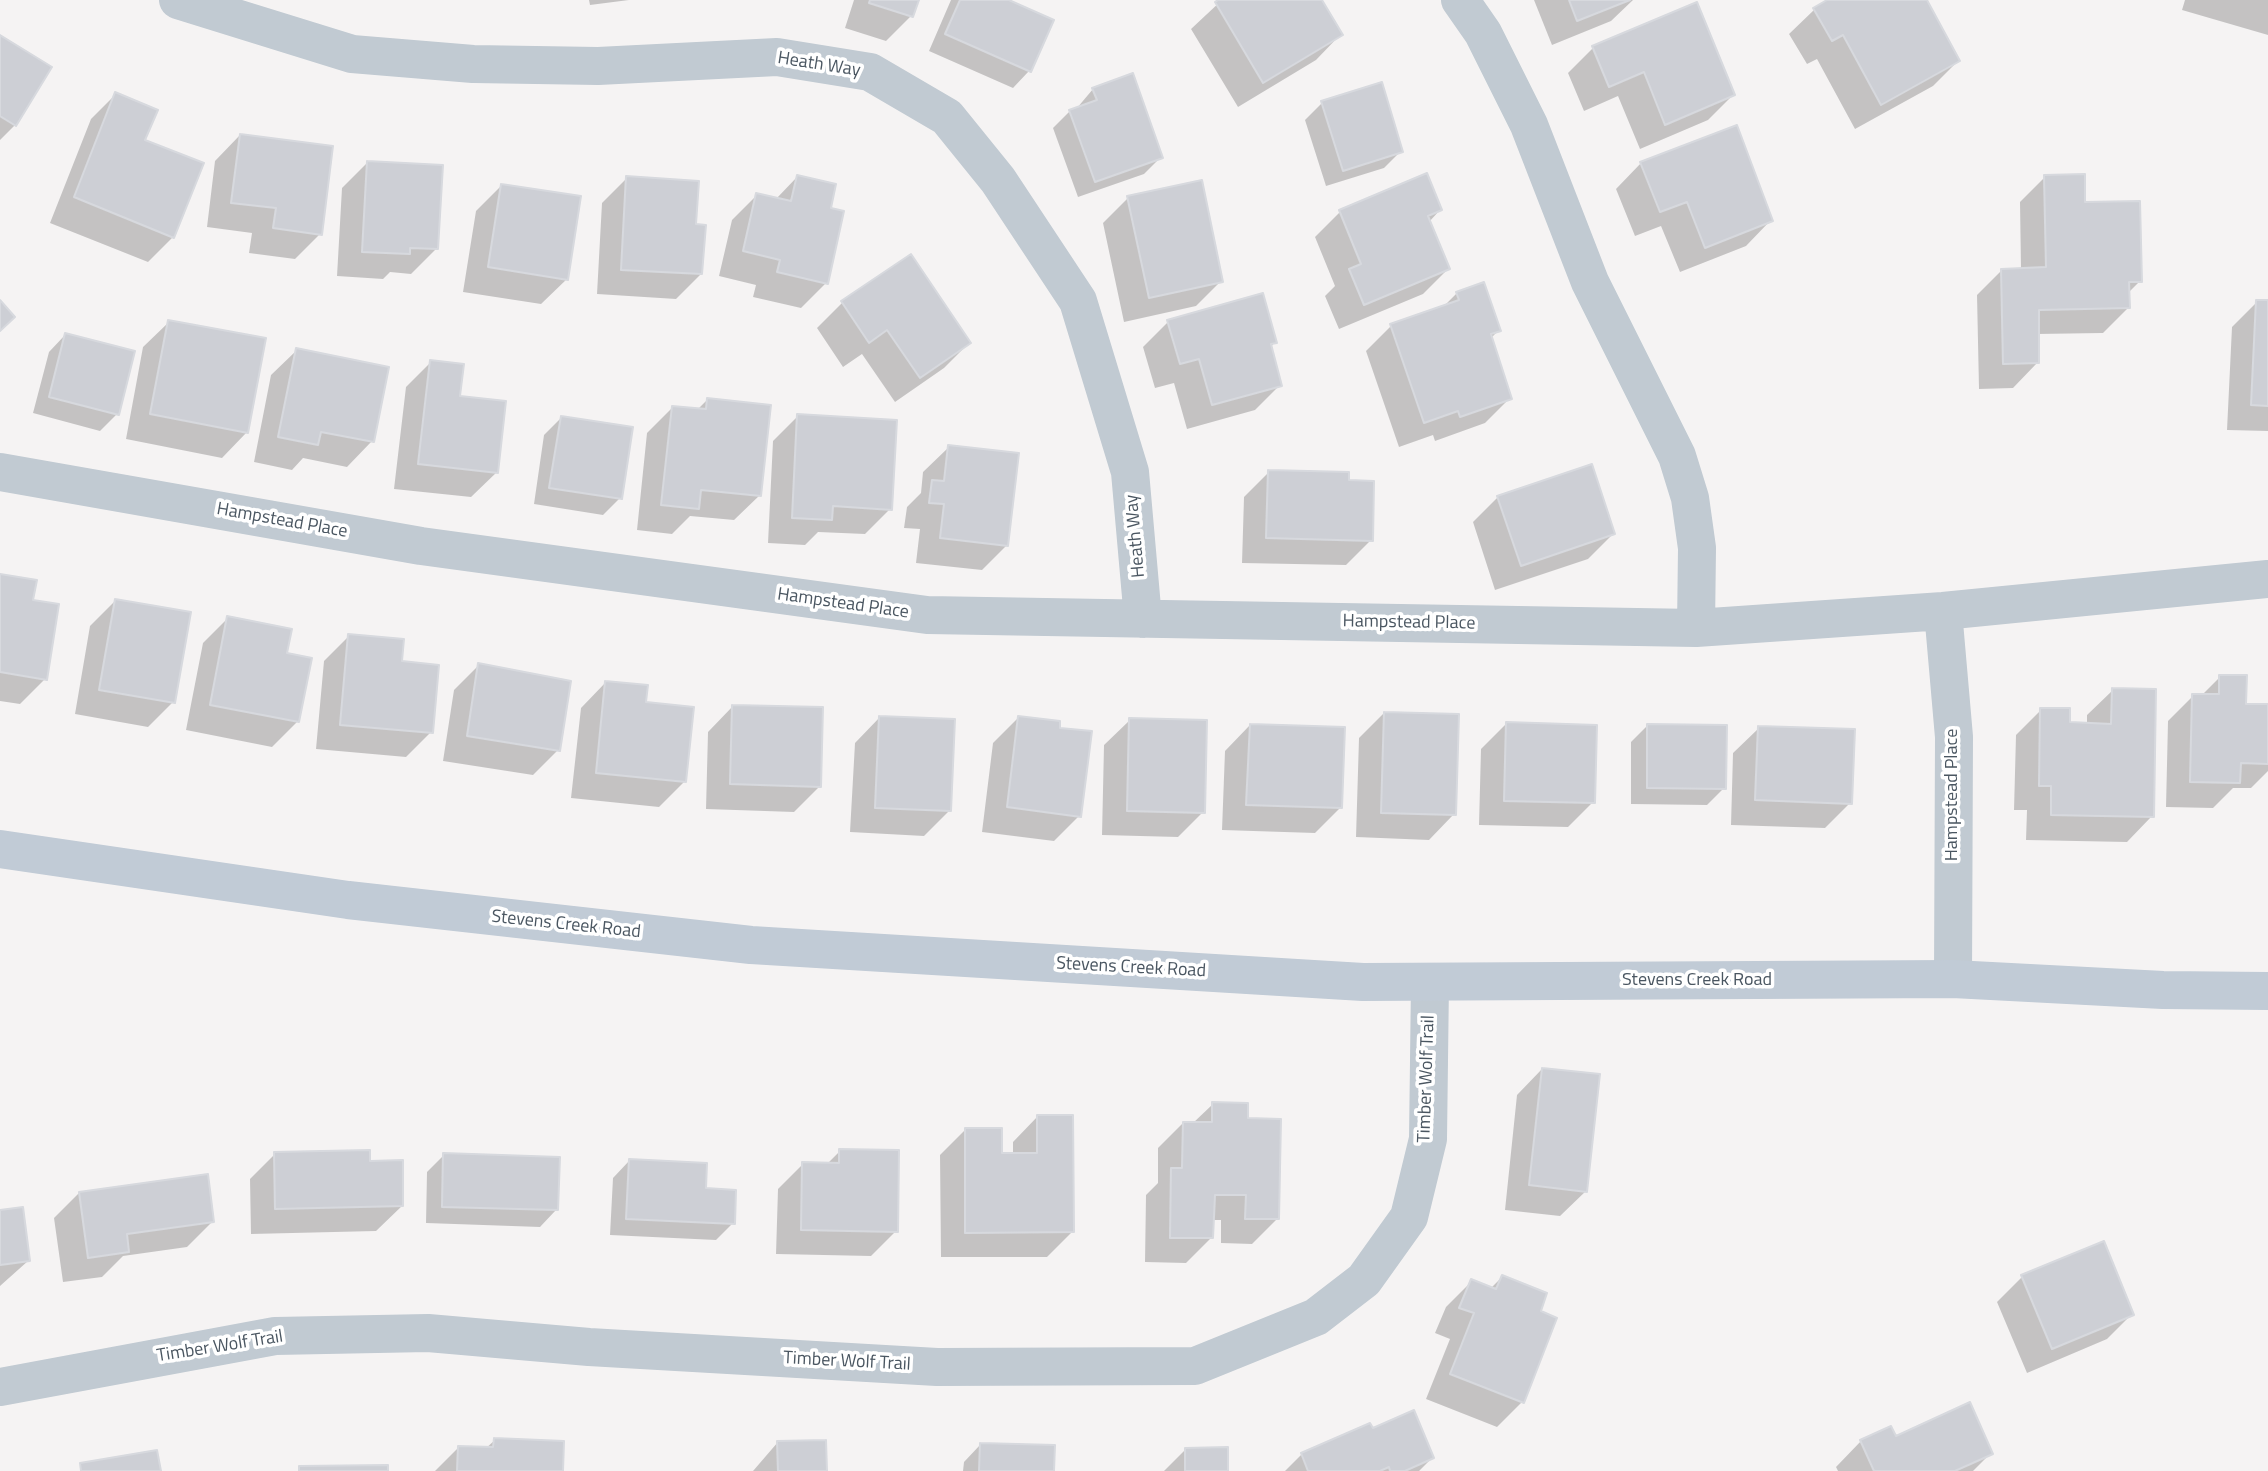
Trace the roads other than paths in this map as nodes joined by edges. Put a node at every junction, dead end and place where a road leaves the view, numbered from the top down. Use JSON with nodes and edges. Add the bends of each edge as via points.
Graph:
{"nodes":[{"id":1,"x":178,"y":0,"type":"edge"},
{"id":2,"x":1460,"y":0,"type":"edge"},
{"id":3,"x":0,"y":472,"type":"edge"},
{"id":4,"x":2268,"y":579,"type":"edge"},
{"id":5,"x":1943,"y":611,"type":"junction"},
{"id":6,"x":1143,"y":620,"type":"junction"},
{"id":7,"x":1696,"y":628,"type":"junction"},
{"id":8,"x":0,"y":849,"type":"edge"},
{"id":9,"x":1953,"y":979,"type":"junction"},
{"id":10,"x":1430,"y":982,"type":"junction"},
{"id":11,"x":2268,"y":991,"type":"edge"},
{"id":12,"x":0,"y":1387,"type":"edge"}],
"edges":[{"from":1,"to":6,"type":"street","name":"Heath Way","via":[[352,54],[473,64],[598,66],[777,57],[870,72],[947,117],[998,180],[1078,302],[1130,472]]},
{"from":2,"to":7,"type":"street","via":[[1483,33],[1529,125],[1591,282],[1677,456],[1690,498],[1697,548]]},
{"from":3,"to":6,"type":"street","name":"Hampstead Place","via":[[421,546],[927,615]]},
{"from":4,"to":5,"type":"street","name":"Hampstead Place"},
{"from":5,"to":7,"type":"street","name":"Hampstead Place"},
{"from":5,"to":9,"type":"street","name":"Hampstead Place","via":[[1954,737]]},
{"from":6,"to":7,"type":"street","name":"Hampstead Place"},
{"from":8,"to":10,"type":"street","name":"Stevens Creek Road","via":[[348,900],[751,945],[1363,982]]},
{"from":9,"to":10,"type":"street","name":"Stevens Creek Road"},
{"from":9,"to":11,"type":"street","name":"Stevens Creek Road"},
{"from":10,"to":12,"type":"street","name":"Timber Wolf Trail","via":[[1428,1139],[1409,1217],[1364,1280],[1316,1317],[1195,1366],[937,1367],[428,1333],[275,1336]]}]}
